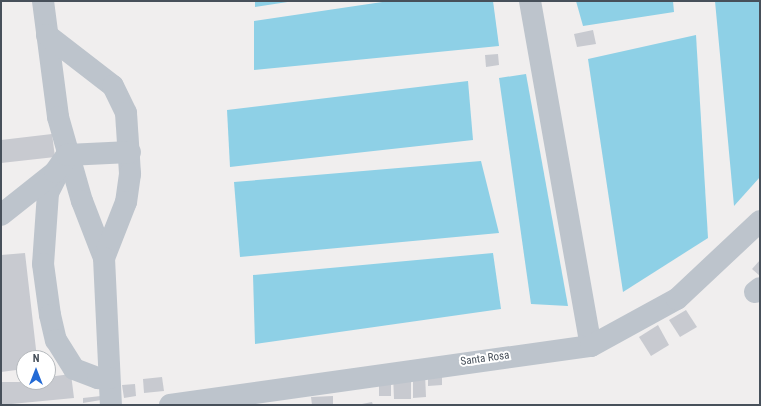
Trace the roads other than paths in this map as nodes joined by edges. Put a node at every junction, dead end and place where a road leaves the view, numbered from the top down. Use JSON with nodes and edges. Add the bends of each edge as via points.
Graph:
{"nodes":[{"id":1,"x":43,"y":1,"type":"edge"},
{"id":2,"x":530,"y":1,"type":"edge"},
{"id":3,"x":47,"y":35,"type":"junction"},
{"id":4,"x":130,"y":152,"type":"junction"},
{"id":5,"x":67,"y":156,"type":"junction"},
{"id":6,"x":1,"y":215,"type":"edge"},
{"id":7,"x":760,"y":220,"type":"edge"},
{"id":8,"x":104,"y":258,"type":"junction"},
{"id":9,"x":591,"y":346,"type":"junction"},
{"id":10,"x":109,"y":378,"type":"junction"},
{"id":11,"x":111,"y":405,"type":"edge"},
{"id":12,"x":170,"y":405,"type":"edge"}],
"edges":[{"from":1,"to":3,"type":"street"},
{"from":2,"to":9,"type":"street"},
{"from":3,"to":4,"type":"street","via":[[113,86],[126,113]]},
{"from":3,"to":5,"type":"street","via":[[54,96]]},
{"from":4,"to":5,"type":"street"},
{"from":4,"to":8,"type":"street","via":[[126,202]]},
{"from":5,"to":6,"type":"street","via":[[55,172]]},
{"from":5,"to":8,"type":"street"},
{"from":5,"to":10,"type":"street","via":[[48,193],[43,264],[50,314],[56,340],[74,369],[98,378]]},
{"from":7,"to":9,"type":"street","name":"Santa Rosa","via":[[677,299]]},
{"from":8,"to":10,"type":"street"},
{"from":9,"to":12,"type":"street","name":"Santa Rosa"},
{"from":10,"to":11,"type":"street"}]}
